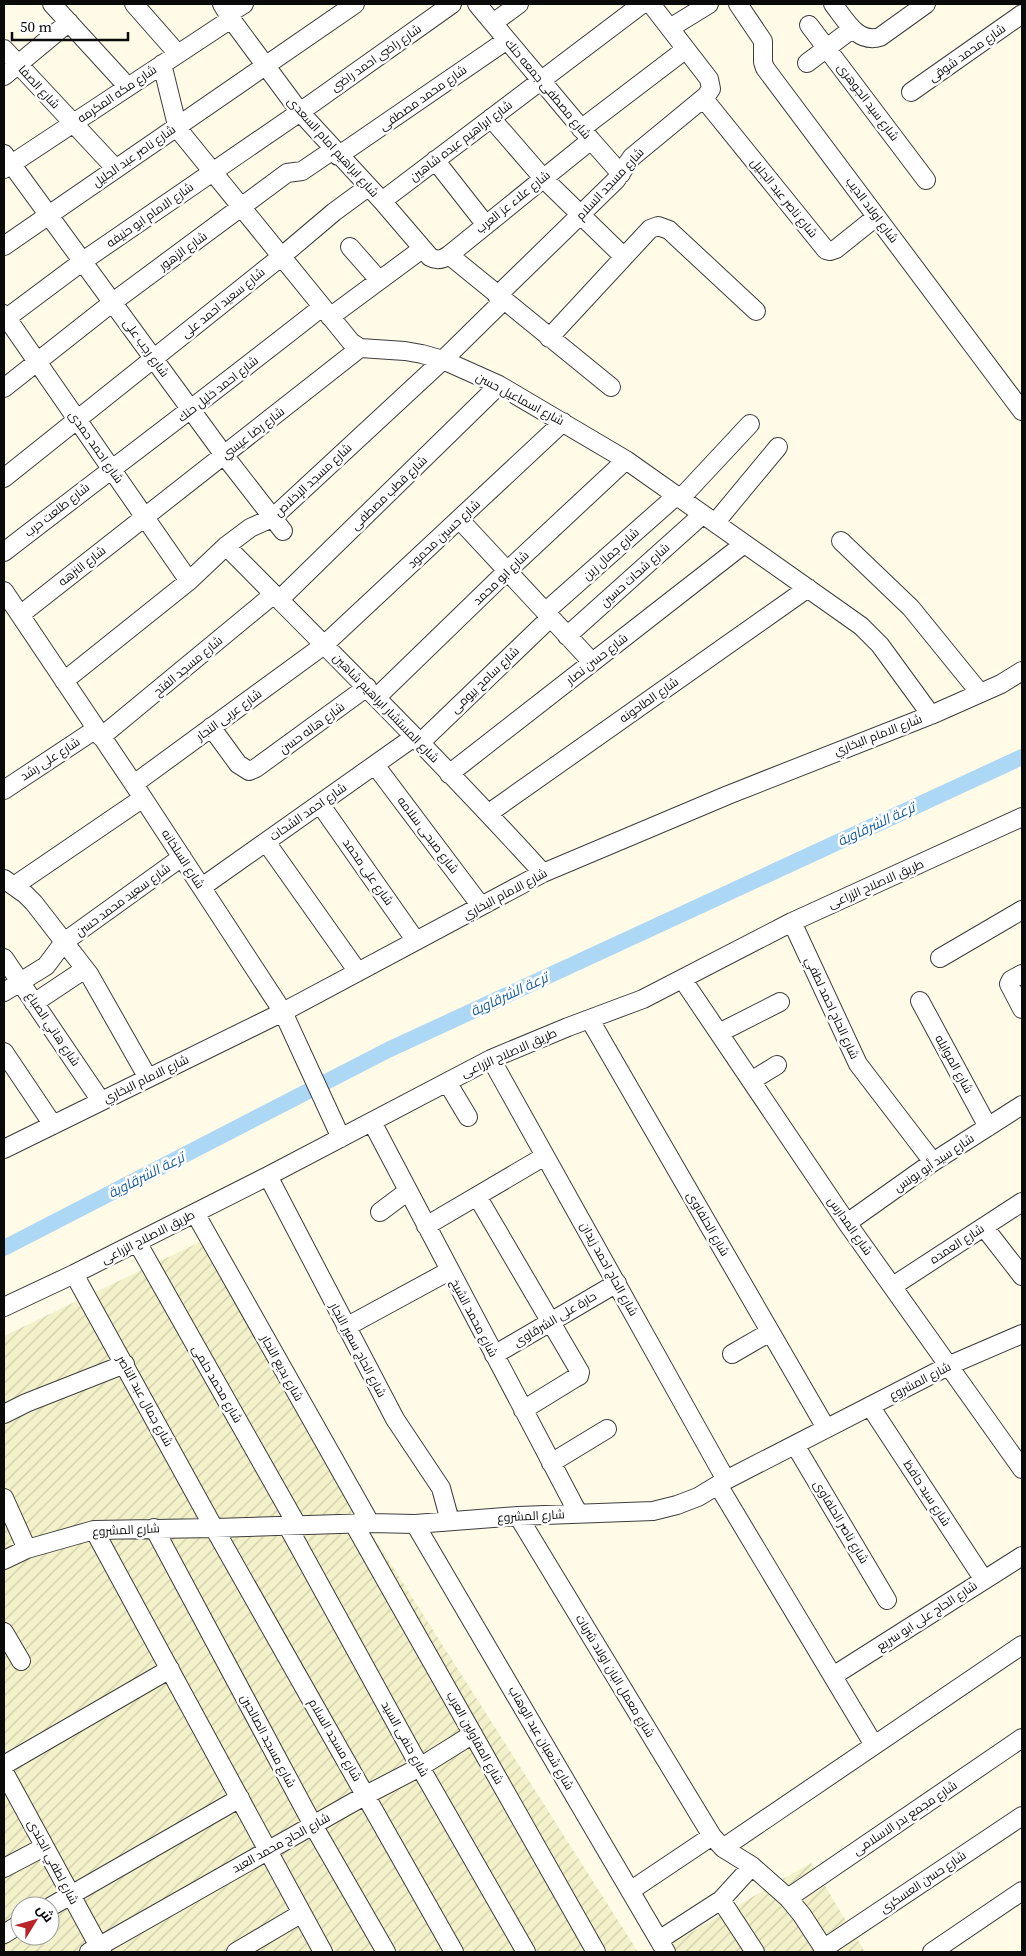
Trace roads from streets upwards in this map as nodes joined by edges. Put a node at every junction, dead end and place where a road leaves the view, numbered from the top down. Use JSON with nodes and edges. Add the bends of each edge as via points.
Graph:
{"nodes":[{"id":1,"x":52,"y":4,"type":"edge"},
{"id":2,"x":134,"y":4,"type":"edge"},
{"id":3,"x":244,"y":4,"type":"edge"},
{"id":4,"x":355,"y":4,"type":"edge"},
{"id":5,"x":452,"y":4,"type":"edge"},
{"id":6,"x":477,"y":4,"type":"edge"},
{"id":7,"x":519,"y":4,"type":"edge"},
{"id":8,"x":642,"y":4,"type":"edge"},
{"id":9,"x":651,"y":4,"type":"edge"},
{"id":10,"x":738,"y":4,"type":"edge"},
{"id":11,"x":833,"y":4,"type":"edge"},
{"id":12,"x":926,"y":4,"type":"edge"},
{"id":13,"x":701,"y":6,"type":"edge"},
{"id":14,"x":227,"y":12,"type":"edge"},
{"id":15,"x":1022,"y":14,"type":"edge"},
{"id":16,"x":69,"y":22,"type":"junction"},
{"id":17,"x":493,"y":23,"type":"junction"},
{"id":18,"x":809,"y":25,"type":"dead end"},
{"id":19,"x":670,"y":28,"type":"junction"},
{"id":20,"x":857,"y":33,"type":"junction"},
{"id":21,"x":507,"y":40,"type":"junction"},
{"id":22,"x":827,"y":48,"type":"junction"},
{"id":23,"x":4,"y":49,"type":"edge"},
{"id":24,"x":686,"y":50,"type":"junction"},
{"id":25,"x":178,"y":54,"type":"junction"},
{"id":26,"x":807,"y":63,"type":"dead end"},
{"id":27,"x":162,"y":64,"type":"junction"},
{"id":28,"x":19,"y":65,"type":"junction"},
{"id":29,"x":264,"y":66,"type":"junction"},
{"id":30,"x":4,"y":76,"type":"edge"},
{"id":31,"x":541,"y":80,"type":"junction"},
{"id":32,"x":128,"y":87,"type":"junction"},
{"id":33,"x":911,"y":92,"type":"dead end"},
{"id":34,"x":706,"y":96,"type":"junction"},
{"id":35,"x":300,"y":112,"type":"junction"},
{"id":36,"x":491,"y":118,"type":"junction"},
{"id":37,"x":73,"y":123,"type":"junction"},
{"id":38,"x":178,"y":126,"type":"junction"},
{"id":39,"x":586,"y":135,"type":"junction"},
{"id":40,"x":336,"y":153,"type":"junction"},
{"id":41,"x":435,"y":160,"type":"junction"},
{"id":42,"x":6,"y":162,"type":"edge"},
{"id":43,"x":116,"y":169,"type":"junction"},
{"id":44,"x":213,"y":172,"type":"junction"},
{"id":45,"x":621,"y":174,"type":"junction"},
{"id":46,"x":543,"y":178,"type":"junction"},
{"id":47,"x":926,"y":180,"type":"dead end"},
{"id":48,"x":368,"y":187,"type":"junction"},
{"id":49,"x":382,"y":201,"type":"junction"},
{"id":50,"x":242,"y":207,"type":"junction"},
{"id":51,"x":49,"y":215,"type":"junction"},
{"id":52,"x":582,"y":215,"type":"junction"},
{"id":53,"x":876,"y":217,"type":"junction"},
{"id":54,"x":486,"y":225,"type":"junction"},
{"id":55,"x":5,"y":242,"type":"edge"},
{"id":56,"x":350,"y":246,"type":"dead end"},
{"id":57,"x":435,"y":255,"type":"junction"},
{"id":58,"x":282,"y":256,"type":"junction"},
{"id":59,"x":624,"y":257,"type":"junction"},
{"id":60,"x":83,"y":261,"type":"junction"},
{"id":61,"x":380,"y":280,"type":"junction"},
{"id":62,"x":500,"y":299,"type":"junction"},
{"id":63,"x":113,"y":302,"type":"junction"},
{"id":64,"x":756,"y":311,"type":"dead end"},
{"id":65,"x":326,"y":312,"type":"junction"},
{"id":66,"x":5,"y":318,"type":"edge"},
{"id":67,"x":549,"y":338,"type":"junction"},
{"id":68,"x":360,"y":348,"type":"junction"},
{"id":69,"x":154,"y":359,"type":"junction"},
{"id":70,"x":443,"y":360,"type":"junction"},
{"id":71,"x":37,"y":362,"type":"junction"},
{"id":72,"x":500,"y":385,"type":"junction"},
{"id":73,"x":611,"y":387,"type":"dead end"},
{"id":74,"x":4,"y":388,"type":"edge"},
{"id":75,"x":191,"y":410,"type":"junction"},
{"id":76,"x":1022,"y":411,"type":"edge"},
{"id":77,"x":77,"y":419,"type":"junction"},
{"id":78,"x":563,"y":422,"type":"junction"},
{"id":79,"x":750,"y":424,"type":"dead end"},
{"id":80,"x":778,"y":447,"type":"dead end"},
{"id":81,"x":224,"y":455,"type":"junction"},
{"id":82,"x":626,"y":460,"type":"junction"},
{"id":83,"x":111,"y":469,"type":"junction"},
{"id":84,"x":4,"y":478,"type":"edge"},
{"id":85,"x":678,"y":498,"type":"junction"},
{"id":86,"x":145,"y":517,"type":"junction"},
{"id":87,"x":460,"y":519,"type":"junction"},
{"id":88,"x":708,"y":519,"type":"junction"},
{"id":89,"x":277,"y":525,"type":"junction"},
{"id":90,"x":841,"y":541,"type":"dead end"},
{"id":91,"x":744,"y":544,"type":"junction"},
{"id":92,"x":226,"y":546,"type":"junction"},
{"id":93,"x":4,"y":552,"type":"edge"},
{"id":94,"x":507,"y":571,"type":"junction"},
{"id":95,"x":189,"y":581,"type":"junction"},
{"id":96,"x":808,"y":588,"type":"junction"},
{"id":97,"x":4,"y":592,"type":"edge"},
{"id":98,"x":277,"y":597,"type":"junction"},
{"id":99,"x":13,"y":613,"type":"edge"},
{"id":100,"x":548,"y":615,"type":"junction"},
{"id":101,"x":567,"y":636,"type":"junction"},
{"id":102,"x":324,"y":645,"type":"junction"},
{"id":103,"x":592,"y":662,"type":"junction"},
{"id":104,"x":1022,"y":671,"type":"edge"},
{"id":105,"x":64,"y":681,"type":"junction"},
{"id":106,"x":372,"y":692,"type":"junction"},
{"id":107,"x":980,"y":693,"type":"junction"},
{"id":108,"x":931,"y":714,"type":"junction"},
{"id":109,"x":211,"y":727,"type":"junction"},
{"id":110,"x":99,"y":733,"type":"junction"},
{"id":111,"x":417,"y":740,"type":"junction"},
{"id":112,"x":375,"y":764,"type":"junction"},
{"id":113,"x":449,"y":774,"type":"junction"},
{"id":114,"x":4,"y":790,"type":"edge"},
{"id":115,"x":138,"y":791,"type":"junction"},
{"id":116,"x":320,"y":804,"type":"junction"},
{"id":117,"x":489,"y":813,"type":"junction"},
{"id":118,"x":1022,"y":817,"type":"edge"},
{"id":119,"x":266,"y":842,"type":"junction"},
{"id":120,"x":182,"y":858,"type":"junction"},
{"id":121,"x":543,"y":873,"type":"junction"},
{"id":122,"x":9,"y":882,"type":"edge"},
{"id":123,"x":202,"y":887,"type":"junction"},
{"id":124,"x":481,"y":906,"type":"junction"},
{"id":125,"x":1022,"y":910,"type":"edge"},
{"id":126,"x":792,"y":922,"type":"junction"},
{"id":127,"x":416,"y":941,"type":"junction"},
{"id":128,"x":64,"y":942,"type":"junction"},
{"id":129,"x":4,"y":958,"type":"edge"},
{"id":130,"x":940,"y":958,"type":"dead end"},
{"id":131,"x":85,"y":969,"type":"junction"},
{"id":132,"x":358,"y":972,"type":"junction"},
{"id":133,"x":1022,"y":974,"type":"edge"},
{"id":134,"x":683,"y":980,"type":"junction"},
{"id":135,"x":20,"y":982,"type":"junction"},
{"id":136,"x":4,"y":992,"type":"edge"},
{"id":137,"x":920,"y":1001,"type":"dead end"},
{"id":138,"x":780,"y":1002,"type":"dead end"},
{"id":139,"x":34,"y":1003,"type":"junction"},
{"id":140,"x":1022,"y":1009,"type":"edge"},
{"id":141,"x":284,"y":1012,"type":"junction"},
{"id":142,"x":590,"y":1020,"type":"junction"},
{"id":143,"x":719,"y":1033,"type":"junction"},
{"id":144,"x":4,"y":1052,"type":"edge"},
{"id":145,"x":491,"y":1059,"type":"junction"},
{"id":146,"x":777,"y":1066,"type":"dead end"},
{"id":147,"x":148,"y":1078,"type":"junction"},
{"id":148,"x":751,"y":1081,"type":"junction"},
{"id":149,"x":446,"y":1082,"type":"junction"},
{"id":150,"x":101,"y":1101,"type":"junction"},
{"id":151,"x":1022,"y":1105,"type":"edge"},
{"id":152,"x":468,"y":1118,"type":"dead end"},
{"id":153,"x":372,"y":1122,"type":"junction"},
{"id":154,"x":53,"y":1125,"type":"junction"},
{"id":155,"x":988,"y":1127,"type":"junction"},
{"id":156,"x":341,"y":1138,"type":"junction"},
{"id":157,"x":4,"y":1149,"type":"edge"},
{"id":158,"x":545,"y":1156,"type":"junction"},
{"id":159,"x":933,"y":1162,"type":"junction"},
{"id":160,"x":268,"y":1176,"type":"junction"},
{"id":161,"x":408,"y":1190,"type":"junction"},
{"id":162,"x":477,"y":1196,"type":"junction"},
{"id":163,"x":1022,"y":1202,"type":"edge"},
{"id":164,"x":380,"y":1212,"type":"dead end"},
{"id":165,"x":195,"y":1213,"type":"junction"},
{"id":166,"x":847,"y":1223,"type":"junction"},
{"id":167,"x":426,"y":1226,"type":"junction"},
{"id":168,"x":984,"y":1227,"type":"junction"},
{"id":169,"x":137,"y":1242,"type":"junction"},
{"id":170,"x":449,"y":1271,"type":"junction"},
{"id":171,"x":74,"y":1274,"type":"junction"},
{"id":172,"x":1022,"y":1276,"type":"edge"},
{"id":173,"x":617,"y":1283,"type":"junction"},
{"id":174,"x":892,"y":1286,"type":"junction"},
{"id":175,"x":4,"y":1307,"type":"edge"},
{"id":176,"x":551,"y":1322,"type":"junction"},
{"id":177,"x":346,"y":1327,"type":"junction"},
{"id":178,"x":770,"y":1332,"type":"junction"},
{"id":179,"x":1022,"y":1334,"type":"edge"},
{"id":180,"x":732,"y":1354,"type":"dead end"},
{"id":181,"x":494,"y":1355,"type":"junction"},
{"id":182,"x":125,"y":1364,"type":"junction"},
{"id":183,"x":950,"y":1365,"type":"junction"},
{"id":184,"x":870,"y":1406,"type":"junction"},
{"id":185,"x":523,"y":1410,"type":"junction"},
{"id":186,"x":4,"y":1414,"type":"edge"},
{"id":187,"x":607,"y":1428,"type":"dead end"},
{"id":188,"x":826,"y":1428,"type":"junction"},
{"id":189,"x":794,"y":1445,"type":"junction"},
{"id":190,"x":552,"y":1463,"type":"junction"},
{"id":191,"x":1022,"y":1468,"type":"edge"},
{"id":192,"x":722,"y":1482,"type":"junction"},
{"id":193,"x":4,"y":1498,"type":"edge"},
{"id":194,"x":578,"y":1513,"type":"junction"},
{"id":195,"x":518,"y":1516,"type":"junction"},
{"id":196,"x":450,"y":1521,"type":"junction"},
{"id":197,"x":362,"y":1523,"type":"junction"},
{"id":198,"x":415,"y":1524,"type":"junction"},
{"id":199,"x":292,"y":1525,"type":"junction"},
{"id":200,"x":154,"y":1528,"type":"junction"},
{"id":201,"x":214,"y":1528,"type":"junction"},
{"id":202,"x":94,"y":1530,"type":"junction"},
{"id":203,"x":27,"y":1550,"type":"junction"},
{"id":204,"x":1022,"y":1556,"type":"edge"},
{"id":205,"x":4,"y":1560,"type":"edge"},
{"id":206,"x":984,"y":1580,"type":"junction"},
{"id":207,"x":887,"y":1600,"type":"dead end"},
{"id":208,"x":4,"y":1632,"type":"edge"},
{"id":209,"x":1022,"y":1645,"type":"edge"},
{"id":210,"x":21,"y":1661,"type":"dead end"},
{"id":211,"x":170,"y":1669,"type":"junction"},
{"id":212,"x":833,"y":1676,"type":"junction"},
{"id":213,"x":473,"y":1734,"type":"junction"},
{"id":214,"x":1022,"y":1738,"type":"edge"},
{"id":215,"x":874,"y":1745,"type":"junction"},
{"id":216,"x":4,"y":1765,"type":"edge"},
{"id":217,"x":420,"y":1767,"type":"junction"},
{"id":218,"x":4,"y":1772,"type":"edge"},
{"id":219,"x":366,"y":1795,"type":"junction"},
{"id":220,"x":240,"y":1798,"type":"junction"},
{"id":221,"x":1022,"y":1816,"type":"edge"},
{"id":222,"x":313,"y":1826,"type":"junction"},
{"id":223,"x":717,"y":1842,"type":"junction"},
{"id":224,"x":44,"y":1847,"type":"junction"},
{"id":225,"x":268,"y":1851,"type":"junction"},
{"id":226,"x":752,"y":1866,"type":"junction"},
{"id":227,"x":4,"y":1868,"type":"edge"},
{"id":228,"x":630,"y":1891,"type":"junction"},
{"id":229,"x":1022,"y":1891,"type":"edge"},
{"id":230,"x":70,"y":1895,"type":"junction"},
{"id":231,"x":788,"y":1898,"type":"junction"},
{"id":232,"x":721,"y":1900,"type":"junction"},
{"id":233,"x":60,"y":1901,"type":"edge"},
{"id":234,"x":302,"y":1913,"type":"junction"},
{"id":235,"x":662,"y":1946,"type":"edge"},
{"id":236,"x":97,"y":1950,"type":"edge"},
{"id":237,"x":825,"y":1950,"type":"edge"},
{"id":238,"x":236,"y":1952,"type":"edge"},
{"id":239,"x":323,"y":1952,"type":"edge"},
{"id":240,"x":386,"y":1952,"type":"edge"},
{"id":241,"x":454,"y":1952,"type":"edge"},
{"id":242,"x":526,"y":1952,"type":"edge"},
{"id":243,"x":596,"y":1952,"type":"edge"},
{"id":244,"x":755,"y":1952,"type":"edge"},
{"id":245,"x":932,"y":1952,"type":"edge"}],
"edges":[{"from":1,"to":16,"type":"street"},
{"from":2,"to":25,"type":"street"},
{"from":3,"to":14,"type":"street","name":"شارع مكه المكرمه"},
{"from":4,"to":29,"type":"street","name":"شارع ناصر عبد الجليل"},
{"from":5,"to":35,"type":"street","name":"شارع راضى احمد راضى"},
{"from":6,"to":17,"type":"street","name":"شارع مصطفى جمعه حنك"},
{"from":7,"to":17,"type":"street"},
{"from":8,"to":31,"type":"street","name":"شارع ابراهيم عبده شاهين"},
{"from":9,"to":19,"type":"street"},
{"from":10,"to":53,"type":"street","name":"شارع اولاد الديب","via":[[763,41],[765,68]]},
{"from":11,"to":20,"type":"street"},
{"from":12,"to":20,"type":"street","via":[[873,40]]},
{"from":13,"to":19,"type":"street"},
{"from":14,"to":25,"type":"street","name":"شارع مكه المكرمه"},
{"from":14,"to":29,"type":"street","name":"شارع ابراهيم امام السعدى"},
{"from":15,"to":33,"type":"street","name":"شارع محمد شوقى"},
{"from":16,"to":28,"type":"street"},
{"from":16,"to":32,"type":"street"},
{"from":17,"to":21,"type":"street","name":"شارع مصطفى جمعه حنك"},
{"from":18,"to":22,"type":"street","name":"شارع سيد الجوهرى"},
{"from":19,"to":24,"type":"street"},
{"from":20,"to":22,"type":"street"},
{"from":21,"to":31,"type":"street","name":"شارع مصطفى جمعه حنك"},
{"from":21,"to":40,"type":"street","name":"شارع محمد مصطفى"},
{"from":22,"to":26,"type":"street"},
{"from":22,"to":47,"type":"street","name":"شارع سيد الجوهرى"},
{"from":23,"to":28,"type":"street","name":"شارع الصفا"},
{"from":24,"to":34,"type":"street","via":[[711,84]]},
{"from":24,"to":39,"type":"street","name":"شارع علاء عز العرب"},
{"from":25,"to":27,"type":"street","name":"شارع مكه المكرمه"},
{"from":27,"to":32,"type":"street","name":"شارع مكه المكرمه"},
{"from":27,"to":38,"type":"street"},
{"from":28,"to":30,"type":"street"},
{"from":28,"to":37,"type":"street","name":"شارع الصفا"},
{"from":29,"to":35,"type":"street","name":"شارع ابراهيم امام السعدى"},
{"from":29,"to":38,"type":"street","name":"شارع ناصر عبد الجليل"},
{"from":31,"to":36,"type":"street","name":"شارع ابراهيم عبده شاهين"},
{"from":31,"to":39,"type":"street","name":"شارع مصطفى جمعه حنك"},
{"from":32,"to":37,"type":"street","name":"شارع مكه المكرمه"},
{"from":34,"to":45,"type":"street","name":"شارع مسجد السلام","via":[[632,157]]},
{"from":34,"to":53,"type":"street","name":"شارع ناصر عبد الجليل","via":[[708,104],[826,250],[836,249]]},
{"from":35,"to":40,"type":"street","name":"شارع ابراهيم امام السعدى"},
{"from":35,"to":44,"type":"street","name":"شارع الامام ابو حنيفه"},
{"from":36,"to":41,"type":"street","name":"شارع ابراهيم عبده شاهين"},
{"from":36,"to":46,"type":"street"},
{"from":37,"to":42,"type":"street","name":"شارع مكه المكرمه"},
{"from":37,"to":43,"type":"street","name":"شارع الصفا"},
{"from":38,"to":43,"type":"street","name":"شارع ناصر عبد الجليل"},
{"from":38,"to":44,"type":"street"},
{"from":39,"to":45,"type":"street","name":"شارع مصطفى جمعه حنك"},
{"from":39,"to":46,"type":"street","name":"شارع علاء عز العرب"},
{"from":40,"to":48,"type":"street","name":"شارع ابراهيم امام السعدى"},
{"from":40,"to":50,"type":"street","name":"شارع الزهور","via":[[302,171],[287,173]]},
{"from":41,"to":49,"type":"street","name":"شارع ابراهيم عبده شاهين"},
{"from":41,"to":54,"type":"street"},
{"from":42,"to":51,"type":"street","name":"شارع رجب على"},
{"from":43,"to":51,"type":"street","name":"شارع ناصر عبد الجليل"},
{"from":44,"to":50,"type":"street"},
{"from":44,"to":60,"type":"street","name":"شارع الامام ابو حنيفه"},
{"from":45,"to":52,"type":"street","name":"شارع مسجد السلام"},
{"from":46,"to":52,"type":"street"},
{"from":46,"to":54,"type":"street","name":"شارع علاء عز العرب"},
{"from":48,"to":49,"type":"street","name":"شارع ابراهيم امام السعدى"},
{"from":48,"to":58,"type":"street","name":"شارع سعيد احمد على"},
{"from":49,"to":57,"type":"street","name":"شارع ابراهيم امام السعدى"},
{"from":50,"to":58,"type":"street"},
{"from":50,"to":63,"type":"street","name":"شارع الزهور"},
{"from":51,"to":55,"type":"street","name":"شارع ناصر عبد الجليل"},
{"from":51,"to":60,"type":"street","name":"شارع رجب على"},
{"from":52,"to":59,"type":"street"},
{"from":52,"to":62,"type":"street","name":"شارع مسجد السلام"},
{"from":53,"to":76,"type":"street","name":"شارع اولاد الديب"},
{"from":54,"to":57,"type":"street","name":"شارع علاء عز العرب"},
{"from":56,"to":61,"type":"street"},
{"from":57,"to":61,"type":"street","name":"شارع احمد خليل حنك"},
{"from":57,"to":62,"type":"street","name":"شارع ابراهيم امام السعدى"},
{"from":58,"to":65,"type":"street"},
{"from":58,"to":69,"type":"street","name":"شارع سعيد احمد على"},
{"from":59,"to":64,"type":"street","via":[[650,230],[658,226],[669,230]]},
{"from":59,"to":67,"type":"street"},
{"from":60,"to":63,"type":"street","name":"شارع رجب على"},
{"from":60,"to":66,"type":"street","name":"شارع الامام ابو حنيفه"},
{"from":61,"to":65,"type":"street","name":"شارع احمد خليل حنك"},
{"from":62,"to":67,"type":"street","name":"شارع ابراهيم امام السعدى"},
{"from":62,"to":70,"type":"street","name":"شارع مسجد الإخلاص"},
{"from":63,"to":69,"type":"street","name":"شارع رجب على"},
{"from":63,"to":71,"type":"street","name":"شارع الزهور"},
{"from":65,"to":68,"type":"street"},
{"from":65,"to":75,"type":"street","name":"شارع احمد خليل حنك"},
{"from":66,"to":71,"type":"street","name":"شارع احمد حمدى"},
{"from":67,"to":73,"type":"street","name":"شارع ابراهيم امام السعدى"},
{"from":68,"to":70,"type":"street","name":"شارع اسماعيل حسن","via":[[405,351]]},
{"from":68,"to":81,"type":"street","name":"شارع رضا عيسي"},
{"from":69,"to":75,"type":"street","name":"شارع رجب على"},
{"from":69,"to":77,"type":"street","name":"شارع سعيد احمد على"},
{"from":70,"to":72,"type":"street","name":"شارع اسماعيل حسن"},
{"from":70,"to":89,"type":"street","name":"شارع مسجد الإخلاص"},
{"from":71,"to":74,"type":"street","name":"شارع الزهور"},
{"from":71,"to":77,"type":"street","name":"شارع احمد حمدى"},
{"from":72,"to":78,"type":"street","name":"شارع اسماعيل حسن"},
{"from":72,"to":98,"type":"street","name":"شارع قطب مصطفى"},
{"from":75,"to":81,"type":"street","name":"شارع رجب على"},
{"from":75,"to":83,"type":"street","name":"شارع احمد خليل حنك"},
{"from":77,"to":83,"type":"street","name":"شارع احمد حمدى"},
{"from":77,"to":84,"type":"street","name":"شارع سعيد احمد على"},
{"from":78,"to":82,"type":"street","name":"شارع اسماعيل حسن"},
{"from":78,"to":87,"type":"street","name":"شارع حسين محمود"},
{"from":79,"to":85,"type":"street","name":"شارع جمال زين"},
{"from":80,"to":88,"type":"street","name":"شارع شحات حسين"},
{"from":81,"to":86,"type":"street","name":"شارع رضا عيسي"},
{"from":81,"to":89,"type":"street","name":"شارع رجب على"},
{"from":82,"to":85,"type":"street","name":"شارع اسماعيل حسن"},
{"from":82,"to":94,"type":"street","name":"شارع ابو محمد"},
{"from":83,"to":86,"type":"street","name":"شارع احمد حمدى"},
{"from":83,"to":93,"type":"street","name":"شارع طلعت حرب"},
{"from":85,"to":88,"type":"street","name":"شارع اسماعيل حسن"},
{"from":85,"to":100,"type":"street","name":"شارع جمال زين"},
{"from":86,"to":95,"type":"street","name":"شارع احمد حمدى"},
{"from":86,"to":99,"type":"street","name":"شارع النزهه"},
{"from":87,"to":94,"type":"street"},
{"from":87,"to":102,"type":"street","name":"شارع حسين محمود"},
{"from":88,"to":91,"type":"street","name":"شارع اسماعيل حسن"},
{"from":88,"to":101,"type":"street","name":"شارع شحات حسين"},
{"from":89,"to":92,"type":"street","name":"شارع مسجد الإخلاص","via":[[250,528]]},
{"from":90,"to":107,"type":"street","via":[[911,608]]},
{"from":91,"to":96,"type":"street","name":"شارع اسماعيل حسن"},
{"from":91,"to":103,"type":"street","name":"شارع حسن نصار"},
{"from":92,"to":95,"type":"street","name":"شارع مسجد الإخلاص"},
{"from":92,"to":98,"type":"street","name":"شارع المستشار ابراهيم شاهين"},
{"from":94,"to":100,"type":"street"},
{"from":94,"to":106,"type":"street","name":"شارع ابو محمد"},
{"from":95,"to":105,"type":"street","name":"شارع مسجد الإخلاص"},
{"from":96,"to":108,"type":"street","name":"شارع اسماعيل حسن","via":[[871,635]]},
{"from":96,"to":117,"type":"street","name":"شارع الطاحونه"},
{"from":97,"to":99,"type":"street","name":"شارع السلخانه"},
{"from":98,"to":102,"type":"street","name":"شارع المستشار ابراهيم شاهين"},
{"from":98,"to":110,"type":"street","name":"شارع مسجد الفتح"},
{"from":99,"to":105,"type":"street","name":"شارع السلخانه"},
{"from":100,"to":101,"type":"street"},
{"from":100,"to":111,"type":"street","name":"شارع سامح بيومى"},
{"from":101,"to":103,"type":"street"},
{"from":102,"to":106,"type":"street","name":"شارع المستشار ابراهيم شاهين"},
{"from":102,"to":109,"type":"street","name":"شارع عربى النجار"},
{"from":103,"to":113,"type":"street","name":"شارع حسن نصار"},
{"from":104,"to":107,"type":"street","name":"شارع الامام البخاري"},
{"from":105,"to":110,"type":"street","name":"شارع السلخانه"},
{"from":106,"to":109,"type":"street","name":"شارع هاله حسن","via":[[249,771],[238,764]]},
{"from":106,"to":111,"type":"street","name":"شارع المستشار ابراهيم شاهين"},
{"from":107,"to":108,"type":"street","name":"شارع الامام البخاري"},
{"from":108,"to":121,"type":"street","name":"شارع الامام البخاري"},
{"from":109,"to":115,"type":"street","name":"شارع عربى النجار"},
{"from":110,"to":114,"type":"street","name":"شارع على رشد"},
{"from":110,"to":115,"type":"street","name":"شارع السلخانه"},
{"from":111,"to":112,"type":"street","name":"شارع احمد الشحات"},
{"from":111,"to":113,"type":"street","name":"شارع المستشار ابراهيم شاهين"},
{"from":112,"to":116,"type":"street","name":"شارع احمد الشحات"},
{"from":112,"to":124,"type":"street","name":"شارع صبحى سلامه"},
{"from":113,"to":117,"type":"street","name":"شارع المستشار ابراهيم شاهين"},
{"from":115,"to":120,"type":"street","name":"شارع السلخانه"},
{"from":115,"to":122,"type":"street","name":"شارع عربى النجار"},
{"from":116,"to":119,"type":"street","name":"شارع احمد الشحات"},
{"from":116,"to":127,"type":"street","name":"شارع على محمد"},
{"from":117,"to":121,"type":"street","name":"شارع المستشار ابراهيم شاهين"},
{"from":118,"to":126,"type":"street","name":"طريق الاصلاح الزراعى"},
{"from":119,"to":123,"type":"street","name":"شارع احمد الشحات"},
{"from":119,"to":132,"type":"street"},
{"from":120,"to":123,"type":"street","name":"شارع السلخانه"},
{"from":120,"to":128,"type":"street","name":"شارع سعيد محمد حسن"},
{"from":121,"to":124,"type":"street","name":"شارع الامام البخاري"},
{"from":122,"to":128,"type":"street","via":[[34,904]]},
{"from":123,"to":141,"type":"street","name":"شارع السلخانه"},
{"from":124,"to":127,"type":"street","name":"شارع الامام البخاري"},
{"from":125,"to":130,"type":"street"},
{"from":126,"to":134,"type":"street","name":"طريق الاصلاح الزراعى"},
{"from":126,"to":159,"type":"street","name":"شارع الحاج احمد لطفي","via":[[858,1064]]},
{"from":127,"to":132,"type":"street","name":"شارع الامام البخاري"},
{"from":128,"to":131,"type":"street"},
{"from":128,"to":135,"type":"street","name":"شارع سعيد محمد حسن","via":[[46,966]]},
{"from":129,"to":135,"type":"street","name":"شارع هاني الصباغ"},
{"from":131,"to":139,"type":"street"},
{"from":131,"to":147,"type":"street"},
{"from":132,"to":141,"type":"street","name":"شارع الامام البخاري"},
{"from":133,"to":140,"type":"street","via":[[1010,980],[1009,984]]},
{"from":134,"to":142,"type":"street","name":"طريق الاصلاح الزراعى"},
{"from":134,"to":143,"type":"street","name":"شارع المدارس"},
{"from":135,"to":136,"type":"street","name":"شارع سعيد محمد حسن"},
{"from":135,"to":139,"type":"street","name":"شارع هاني الصباغ"},
{"from":137,"to":155,"type":"street","name":"شارع الموايله"},
{"from":138,"to":143,"type":"street"},
{"from":139,"to":150,"type":"street","name":"شارع هاني الصباغ"},
{"from":141,"to":147,"type":"street","name":"شارع الامام البخاري"},
{"from":141,"to":156,"type":"street","name":"شارع السلخانه"},
{"from":142,"to":145,"type":"street","name":"طريق الاصلاح الزراعى"},
{"from":142,"to":178,"type":"street","name":"شارع الحلفاوى"},
{"from":143,"to":148,"type":"street","name":"شارع المدارس"},
{"from":144,"to":154,"type":"street"},
{"from":145,"to":149,"type":"street","name":"طريق الاصلاح الزراعى"},
{"from":145,"to":158,"type":"street","name":"شارع الحاج احمد زيدان"},
{"from":146,"to":148,"type":"street"},
{"from":147,"to":150,"type":"street","name":"شارع الامام البخاري"},
{"from":148,"to":166,"type":"street","name":"شارع المدارس"},
{"from":149,"to":152,"type":"street"},
{"from":149,"to":153,"type":"street","name":"طريق الاصلاح الزراعى"},
{"from":150,"to":154,"type":"street","name":"شارع الامام البخاري"},
{"from":151,"to":155,"type":"street","name":"شارع سيد أبو يونس"},
{"from":153,"to":156,"type":"street","name":"طريق الاصلاح الزراعى"},
{"from":153,"to":161,"type":"street","name":"شارع محمد الشيخ"},
{"from":154,"to":157,"type":"street","name":"شارع الامام البخاري"},
{"from":155,"to":159,"type":"street","name":"شارع سيد أبو يونس"},
{"from":156,"to":160,"type":"street","name":"طريق الاصلاح الزراعى"},
{"from":158,"to":162,"type":"street"},
{"from":158,"to":173,"type":"street","name":"شارع الحاج احمد زيدان"},
{"from":159,"to":166,"type":"street","name":"شارع سيد أبو يونس"},
{"from":160,"to":165,"type":"street","name":"طريق الاصلاح الزراعى"},
{"from":160,"to":177,"type":"street","name":"شارع الحاج سمير النجار"},
{"from":161,"to":164,"type":"street"},
{"from":161,"to":167,"type":"street","name":"شارع محمد الشيخ"},
{"from":162,"to":167,"type":"street"},
{"from":162,"to":176,"type":"street"},
{"from":163,"to":168,"type":"street","name":"شارع العمده"},
{"from":165,"to":169,"type":"street","name":"طريق الاصلاح الزراعى"},
{"from":165,"to":197,"type":"street","name":"شارع بديع النجار"},
{"from":166,"to":174,"type":"street","name":"شارع المدارس"},
{"from":167,"to":170,"type":"street","name":"شارع محمد الشيخ"},
{"from":168,"to":172,"type":"street"},
{"from":168,"to":174,"type":"street","name":"شارع العمده"},
{"from":169,"to":171,"type":"street","name":"طريق الاصلاح الزراعى"},
{"from":169,"to":199,"type":"street","name":"شارع محمد حلمى"},
{"from":170,"to":177,"type":"street"},
{"from":170,"to":181,"type":"street","name":"شارع محمد الشيخ"},
{"from":171,"to":175,"type":"street","name":"طريق الاصلاح الزراعى"},
{"from":171,"to":182,"type":"street","name":"شارع جمال عبد الناصر"},
{"from":173,"to":176,"type":"street","name":"حارة على الشرقاوى"},
{"from":173,"to":192,"type":"street","name":"شارع الحاج احمد زيدان"},
{"from":174,"to":183,"type":"street","name":"شارع المدارس"},
{"from":176,"to":181,"type":"street","name":"حارة على الشرقاوى"},
{"from":176,"to":185,"type":"street","via":[[578,1367],[579,1376]]},
{"from":177,"to":196,"type":"street","name":"شارع الحاج سمير النجار","via":[[395,1419],[441,1488]]},
{"from":178,"to":180,"type":"street"},
{"from":178,"to":188,"type":"street","name":"شارع الحلفاوى"},
{"from":179,"to":183,"type":"street","name":"شارع المشروع"},
{"from":181,"to":185,"type":"street","name":"شارع محمد الشيخ"},
{"from":182,"to":186,"type":"street"},
{"from":182,"to":201,"type":"street","name":"شارع جمال عبد الناصر"},
{"from":183,"to":184,"type":"street","name":"شارع المشروع"},
{"from":183,"to":191,"type":"street","name":"شارع المدارس"},
{"from":184,"to":188,"type":"street","name":"شارع المشروع"},
{"from":184,"to":206,"type":"street","name":"شارع سيد حافظ"},
{"from":185,"to":190,"type":"street","name":"شارع محمد الشيخ"},
{"from":187,"to":190,"type":"street"},
{"from":188,"to":189,"type":"street","name":"شارع المشروع"},
{"from":189,"to":192,"type":"street","name":"شارع المشروع"},
{"from":189,"to":207,"type":"street","name":"شارع ناصر الحلفاوى"},
{"from":190,"to":194,"type":"street","name":"شارع محمد الشيخ"},
{"from":192,"to":194,"type":"street","name":"شارع المشروع","via":[[691,1500],[653,1511]]},
{"from":192,"to":212,"type":"street","name":"شارع الحاج احمد زيدان"},
{"from":193,"to":203,"type":"street"},
{"from":194,"to":195,"type":"street","name":"شارع المشروع"},
{"from":195,"to":196,"type":"street","name":"شارع المشروع"},
{"from":195,"to":223,"type":"street","name":"شارع معمل البان اولاد شربات"},
{"from":196,"to":198,"type":"street","name":"شارع المشروع"},
{"from":197,"to":198,"type":"street","name":"شارع المشروع"},
{"from":197,"to":199,"type":"street","name":"شارع المشروع"},
{"from":197,"to":213,"type":"street","name":"شارع المقاولين العرب"},
{"from":198,"to":228,"type":"street","name":"شارع شعبان عبد الوهاب"},
{"from":199,"to":201,"type":"street","name":"شارع المشروع"},
{"from":199,"to":217,"type":"street","name":"شارع حنفى السيد"},
{"from":200,"to":201,"type":"street","name":"شارع المشروع"},
{"from":200,"to":202,"type":"street","name":"شارع المشروع"},
{"from":200,"to":222,"type":"street","name":"شارع مسجد الصالحين"},
{"from":201,"to":219,"type":"street","name":"شارع مسجد السلام"},
{"from":202,"to":203,"type":"street","name":"شارع المشروع"},
{"from":202,"to":211,"type":"street"},
{"from":203,"to":205,"type":"street","name":"شارع المشروع"},
{"from":204,"to":206,"type":"street","name":"شارع الحاج على ابو سريع"},
{"from":206,"to":212,"type":"street","name":"شارع الحاج على ابو سريع"},
{"from":208,"to":210,"type":"street"},
{"from":209,"to":215,"type":"street"},
{"from":211,"to":216,"type":"street"},
{"from":211,"to":220,"type":"street"},
{"from":212,"to":215,"type":"street","name":"شارع الحاج احمد زيدان"},
{"from":213,"to":217,"type":"street","name":"شارع الحاج محمد العبد"},
{"from":213,"to":243,"type":"street","name":"شارع المقاولين العرب"},
{"from":214,"to":231,"type":"street","name":"شارع مجمع بدر الاسلامى"},
{"from":215,"to":223,"type":"street"},
{"from":217,"to":219,"type":"street","name":"شارع الحاج محمد العبد"},
{"from":217,"to":242,"type":"street","name":"شارع حنفى السيد"},
{"from":218,"to":224,"type":"street","name":"شارع لطفي الجندى"},
{"from":219,"to":222,"type":"street","name":"شارع الحاج محمد العبد"},
{"from":219,"to":241,"type":"street","name":"شارع مسجد السلام"},
{"from":220,"to":225,"type":"street"},
{"from":220,"to":230,"type":"street"},
{"from":221,"to":237,"type":"street","name":"شارع حسن العسكرى"},
{"from":222,"to":225,"type":"street","name":"شارع الحاج محمد العبد"},
{"from":222,"to":240,"type":"street","name":"شارع مسجد الصالحين"},
{"from":223,"to":226,"type":"street"},
{"from":223,"to":228,"type":"street"},
{"from":224,"to":227,"type":"street"},
{"from":224,"to":230,"type":"street","name":"شارع لطفي الجندى"},
{"from":225,"to":234,"type":"street"},
{"from":225,"to":236,"type":"street","name":"شارع الحاج محمد العبد"},
{"from":226,"to":231,"type":"street"},
{"from":226,"to":232,"type":"street"},
{"from":228,"to":235,"type":"street","name":"شارع شعبان عبد الوهاب"},
{"from":229,"to":245,"type":"street"},
{"from":230,"to":233,"type":"street"},
{"from":230,"to":236,"type":"street","name":"شارع لطفي الجندى"},
{"from":231,"to":237,"type":"street"},
{"from":232,"to":235,"type":"street"},
{"from":232,"to":244,"type":"street"},
{"from":234,"to":238,"type":"street"},
{"from":234,"to":239,"type":"street"}]}
